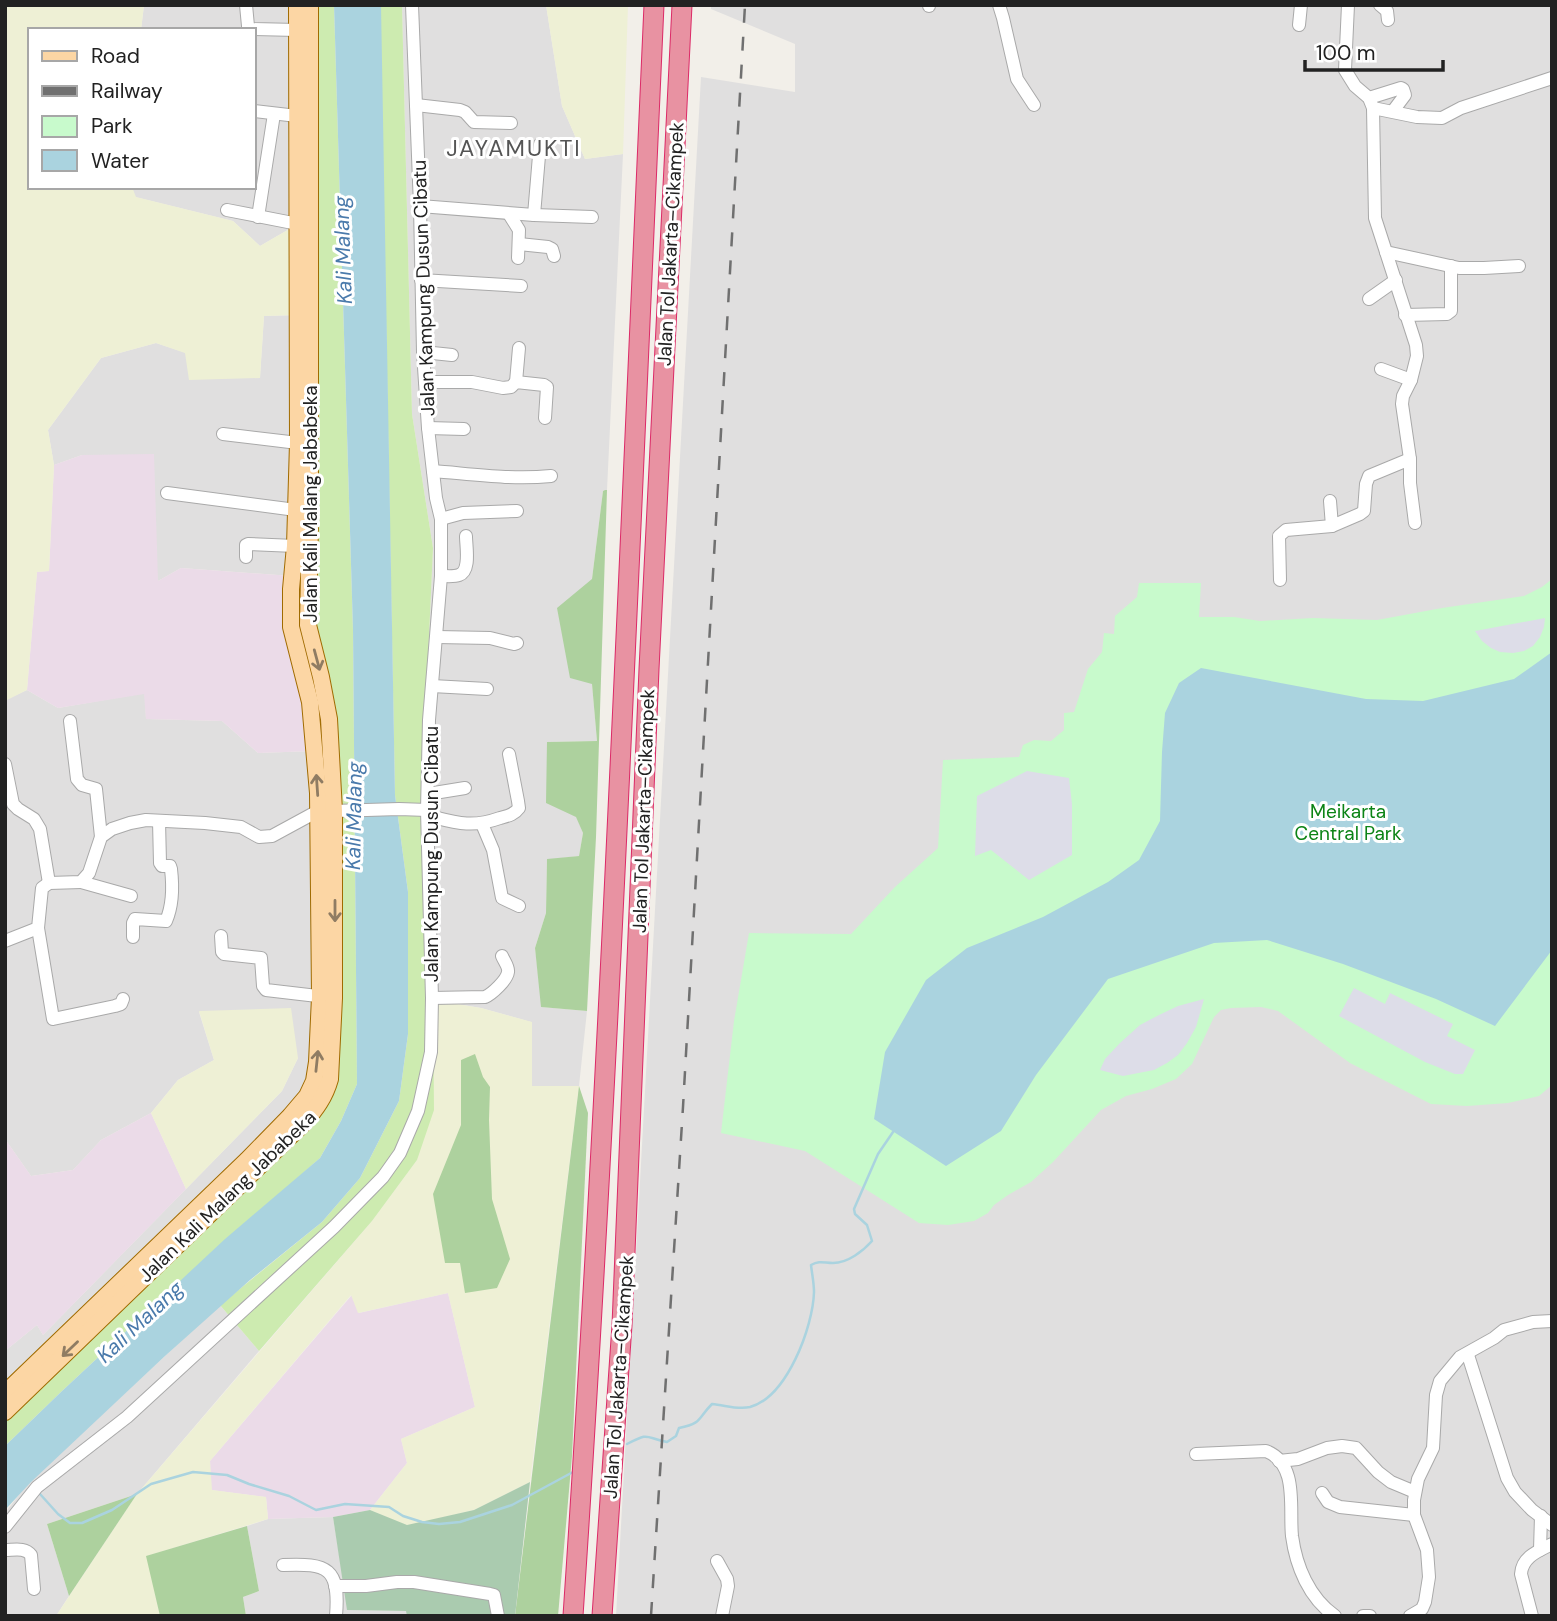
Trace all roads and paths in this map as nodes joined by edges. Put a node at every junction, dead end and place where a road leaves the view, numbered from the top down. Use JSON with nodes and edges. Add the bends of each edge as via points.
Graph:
{"nodes":[{"id":1,"x":246,"y":5,"type":"edge"},
{"id":2,"x":297,"y":5,"type":"edge"},
{"id":3,"x":310,"y":5,"type":"edge"},
{"id":4,"x":412,"y":5,"type":"edge"},
{"id":5,"x":654,"y":5,"type":"edge"},
{"id":6,"x":664,"y":5,"type":"edge"},
{"id":7,"x":676,"y":5,"type":"edge"},
{"id":8,"x":682,"y":5,"type":"edge"},
{"id":9,"x":999,"y":5,"type":"edge"},
{"id":10,"x":1301,"y":5,"type":"edge"},
{"id":11,"x":1348,"y":5,"type":"edge"},
{"id":12,"x":1380,"y":5,"type":"edge"},
{"id":13,"x":1388,"y":20,"type":"dead end"},
{"id":14,"x":1299,"y":25,"type":"dead end"},
{"id":15,"x":249,"y":28,"type":"edge"},
{"id":16,"x":256,"y":29,"type":"edge"},
{"id":17,"x":297,"y":30,"type":"junction"},
{"id":18,"x":1552,"y":78,"type":"edge"},
{"id":19,"x":1371,"y":102,"type":"junction"},
{"id":20,"x":416,"y":105,"type":"junction"},
{"id":21,"x":1034,"y":106,"type":"dead end"},
{"id":22,"x":256,"y":111,"type":"edge"},
{"id":23,"x":1393,"y":111,"type":"junction"},
{"id":24,"x":274,"y":114,"type":"junction"},
{"id":25,"x":298,"y":116,"type":"junction"},
{"id":26,"x":511,"y":124,"type":"dead end"},
{"id":27,"x":540,"y":144,"type":"dead end"},
{"id":28,"x":259,"y":165,"type":"edge"},
{"id":29,"x":420,"y":206,"type":"junction"},
{"id":30,"x":227,"y":210,"type":"dead end"},
{"id":31,"x":509,"y":214,"type":"junction"},
{"id":32,"x":534,"y":215,"type":"junction"},
{"id":33,"x":258,"y":217,"type":"junction"},
{"id":34,"x":592,"y":217,"type":"dead end"},
{"id":35,"x":298,"y":224,"type":"junction"},
{"id":36,"x":519,"y":244,"type":"junction"},
{"id":37,"x":1386,"y":252,"type":"junction"},
{"id":38,"x":554,"y":257,"type":"dead end"},
{"id":39,"x":518,"y":258,"type":"dead end"},
{"id":40,"x":1451,"y":266,"type":"junction"},
{"id":41,"x":1519,"y":266,"type":"dead end"},
{"id":42,"x":421,"y":280,"type":"junction"},
{"id":43,"x":1396,"y":280,"type":"junction"},
{"id":44,"x":522,"y":286,"type":"dead end"},
{"id":45,"x":1369,"y":299,"type":"dead end"},
{"id":46,"x":1405,"y":314,"type":"junction"},
{"id":47,"x":519,"y":348,"type":"dead end"},
{"id":48,"x":423,"y":352,"type":"junction"},
{"id":49,"x":452,"y":355,"type":"dead end"},
{"id":50,"x":1381,"y":369,"type":"dead end"},
{"id":51,"x":1411,"y":380,"type":"junction"},
{"id":52,"x":425,"y":382,"type":"junction"},
{"id":53,"x":516,"y":382,"type":"junction"},
{"id":54,"x":545,"y":418,"type":"dead end"},
{"id":55,"x":428,"y":428,"type":"junction"},
{"id":56,"x":464,"y":429,"type":"dead end"},
{"id":57,"x":223,"y":434,"type":"dead end"},
{"id":58,"x":298,"y":443,"type":"junction"},
{"id":59,"x":1410,"y":459,"type":"junction"},
{"id":60,"x":433,"y":471,"type":"junction"},
{"id":61,"x":551,"y":475,"type":"dead end"},
{"id":62,"x":167,"y":494,"type":"dead end"},
{"id":63,"x":1330,"y":501,"type":"dead end"},
{"id":64,"x":296,"y":510,"type":"junction"},
{"id":65,"x":517,"y":511,"type":"dead end"},
{"id":66,"x":441,"y":519,"type":"junction"},
{"id":67,"x":1415,"y":523,"type":"dead end"},
{"id":68,"x":1332,"y":526,"type":"junction"},
{"id":69,"x":466,"y":536,"type":"dead end"},
{"id":70,"x":295,"y":546,"type":"junction"},
{"id":71,"x":246,"y":557,"type":"dead end"},
{"id":72,"x":441,"y":576,"type":"junction"},
{"id":73,"x":1280,"y":580,"type":"dead end"},
{"id":74,"x":291,"y":589,"type":"junction"},
{"id":75,"x":307,"y":589,"type":"junction"},
{"id":76,"x":437,"y":637,"type":"junction"},
{"id":77,"x":517,"y":643,"type":"dead end"},
{"id":78,"x":432,"y":686,"type":"junction"},
{"id":79,"x":487,"y":689,"type":"dead end"},
{"id":80,"x":70,"y":721,"type":"dead end"},
{"id":81,"x":509,"y":754,"type":"dead end"},
{"id":82,"x":5,"y":764,"type":"edge"},
{"id":83,"x":465,"y":788,"type":"dead end"},
{"id":84,"x":428,"y":794,"type":"junction"},
{"id":85,"x":326,"y":811,"type":"junction"},
{"id":86,"x":428,"y":813,"type":"junction"},
{"id":87,"x":159,"y":821,"type":"junction"},
{"id":88,"x":482,"y":824,"type":"junction"},
{"id":89,"x":101,"y":837,"type":"junction"},
{"id":90,"x":81,"y":882,"type":"junction"},
{"id":91,"x":49,"y":883,"type":"junction"},
{"id":92,"x":131,"y":896,"type":"dead end"},
{"id":93,"x":519,"y":906,"type":"dead end"},
{"id":94,"x":38,"y":928,"type":"junction"},
{"id":95,"x":221,"y":936,"type":"dead end"},
{"id":96,"x":133,"y":937,"type":"dead end"},
{"id":97,"x":5,"y":941,"type":"edge"},
{"id":98,"x":502,"y":956,"type":"dead end"},
{"id":99,"x":327,"y":998,"type":"junction"},
{"id":100,"x":432,"y":998,"type":"junction"},
{"id":101,"x":123,"y":999,"type":"dead end"},
{"id":102,"x":1552,"y":1321,"type":"edge"},
{"id":103,"x":1468,"y":1355,"type":"dead end"},
{"id":104,"x":5,"y":1393,"type":"edge"},
{"id":105,"x":5,"y":1412,"type":"edge"},
{"id":106,"x":1196,"y":1454,"type":"dead end"},
{"id":107,"x":1279,"y":1461,"type":"junction"},
{"id":108,"x":1415,"y":1492,"type":"junction"},
{"id":109,"x":1322,"y":1493,"type":"dead end"},
{"id":110,"x":1414,"y":1515,"type":"junction"},
{"id":111,"x":1541,"y":1516,"type":"junction"},
{"id":112,"x":1552,"y":1525,"type":"edge"},
{"id":113,"x":5,"y":1527,"type":"edge"},
{"id":114,"x":1546,"y":1547,"type":"edge"},
{"id":115,"x":5,"y":1550,"type":"edge"},
{"id":116,"x":717,"y":1561,"type":"dead end"},
{"id":117,"x":283,"y":1565,"type":"dead end"},
{"id":118,"x":335,"y":1586,"type":"junction"},
{"id":119,"x":34,"y":1589,"type":"dead end"},
{"id":120,"x":336,"y":1616,"type":"edge"},
{"id":121,"x":498,"y":1616,"type":"edge"},
{"id":122,"x":573,"y":1616,"type":"edge"},
{"id":123,"x":585,"y":1616,"type":"edge"},
{"id":124,"x":601,"y":1616,"type":"edge"},
{"id":125,"x":722,"y":1616,"type":"edge"},
{"id":126,"x":1335,"y":1616,"type":"edge"},
{"id":127,"x":1363,"y":1616,"type":"edge"},
{"id":128,"x":1370,"y":1616,"type":"edge"},
{"id":129,"x":1409,"y":1616,"type":"edge"},
{"id":130,"x":1532,"y":1616,"type":"edge"}],
"edges":[{"from":1,"to":15,"type":"street"},
{"from":2,"to":17,"type":"main road","name":"Jalan Kali Malang Jababeka"},
{"from":3,"to":75,"type":"main road","name":"Jalan Kali Malang Jababeka"},
{"from":4,"to":20,"type":"street","name":"Jalan Kampung Dusun Cibatu"},
{"from":5,"to":122,"type":"highway","name":"Jalan Tol Jakarta–Cikampek","via":[[592,1338]]},
{"from":6,"to":123,"type":"highway","via":[[607,1286]]},
{"from":7,"to":124,"type":"highway","via":[[620,1284]]},
{"from":8,"to":124,"type":"highway","name":"Jalan Tol Jakarta–Cikampek","via":[[622,1325]]},
{"from":9,"to":21,"type":"street","via":[[1017,79]]},
{"from":10,"to":14,"type":"street"},
{"from":11,"to":19,"type":"street","via":[[1345,70]]},
{"from":12,"to":13,"type":"street","via":[[1387,10]]},
{"from":16,"to":17,"type":"street"},
{"from":17,"to":25,"type":"main road","name":"Jalan Kali Malang Jababeka"},
{"from":18,"to":23,"type":"street","via":[[1442,118]]},
{"from":19,"to":23,"type":"street"},
{"from":19,"to":23,"type":"street","via":[[1401,88],[1405,95]]},
{"from":19,"to":37,"type":"street","via":[[1375,218]]},
{"from":20,"to":26,"type":"street","via":[[460,110],[474,121]]},
{"from":20,"to":29,"type":"street","name":"Jalan Kampung Dusun Cibatu"},
{"from":22,"to":24,"type":"street"},
{"from":24,"to":25,"type":"street"},
{"from":24,"to":28,"type":"street"},
{"from":25,"to":35,"type":"main road","name":"Jalan Kali Malang Jababeka"},
{"from":27,"to":32,"type":"street"},
{"from":28,"to":33,"type":"street"},
{"from":29,"to":31,"type":"street"},
{"from":29,"to":42,"type":"street","name":"Jalan Kampung Dusun Cibatu"},
{"from":30,"to":33,"type":"street"},
{"from":31,"to":32,"type":"street"},
{"from":31,"to":36,"type":"street","via":[[519,230]]},
{"from":32,"to":34,"type":"street"},
{"from":33,"to":35,"type":"street"},
{"from":35,"to":58,"type":"main road","name":"Jalan Kali Malang Jababeka"},
{"from":36,"to":38,"type":"street","via":[[548,247]]},
{"from":36,"to":39,"type":"street"},
{"from":37,"to":40,"type":"street"},
{"from":37,"to":43,"type":"street"},
{"from":40,"to":41,"type":"street"},
{"from":40,"to":46,"type":"street","via":[[1451,311]]},
{"from":42,"to":44,"type":"street"},
{"from":42,"to":48,"type":"street","name":"Jalan Kampung Dusun Cibatu"},
{"from":43,"to":45,"type":"street"},
{"from":43,"to":46,"type":"street"},
{"from":46,"to":51,"type":"street","via":[[1416,345]]},
{"from":47,"to":53,"type":"street"},
{"from":48,"to":49,"type":"street"},
{"from":48,"to":52,"type":"street","name":"Jalan Kampung Dusun Cibatu"},
{"from":50,"to":51,"type":"street"},
{"from":51,"to":59,"type":"street","via":[[1402,404]]},
{"from":52,"to":53,"type":"street","via":[[472,382],[502,388]]},
{"from":52,"to":55,"type":"street","name":"Jalan Kampung Dusun Cibatu"},
{"from":53,"to":54,"type":"street","via":[[547,387]]},
{"from":55,"to":56,"type":"street"},
{"from":55,"to":60,"type":"street","name":"Jalan Kampung Dusun Cibatu"},
{"from":57,"to":58,"type":"street"},
{"from":58,"to":64,"type":"main road","name":"Jalan Kali Malang Jababeka"},
{"from":59,"to":67,"type":"street"},
{"from":59,"to":68,"type":"street","via":[[1369,476],[1364,511]]},
{"from":60,"to":61,"type":"street","via":[[505,477]]},
{"from":60,"to":66,"type":"street","name":"Jalan Kampung Dusun Cibatu"},
{"from":62,"to":64,"type":"street"},
{"from":63,"to":68,"type":"street"},
{"from":64,"to":70,"type":"main road","name":"Jalan Kali Malang Jababeka"},
{"from":65,"to":66,"type":"street","via":[[463,513]]},
{"from":66,"to":72,"type":"street","name":"Jalan Kampung Dusun Cibatu"},
{"from":68,"to":73,"type":"street","via":[[1282,532]]},
{"from":69,"to":72,"type":"street","via":[[463,574]]},
{"from":70,"to":71,"type":"street","via":[[248,544]]},
{"from":70,"to":74,"type":"main road","name":"Jalan Kali Malang Jababeka"},
{"from":72,"to":76,"type":"street","name":"Jalan Kampung Dusun Cibatu"},
{"from":74,"to":75,"type":"main road"},
{"from":85,"to":74,"type":"main road","name":"Jalan Kali Malang Jababeka","one_way":true,"via":[[310,702],[291,627]]},
{"from":75,"to":85,"type":"main road","name":"Jalan Kali Malang Jababeka","one_way":true,"via":[[308,625],[330,719]]},
{"from":76,"to":77,"type":"street"},
{"from":76,"to":78,"type":"street","name":"Jalan Kampung Dusun Cibatu"},
{"from":78,"to":79,"type":"street"},
{"from":78,"to":84,"type":"street","name":"Jalan Kampung Dusun Cibatu"},
{"from":80,"to":89,"type":"street","via":[[77,779],[96,789]]},
{"from":81,"to":88,"type":"street","via":[[519,808]]},
{"from":82,"to":91,"type":"street","via":[[13,804],[40,829]]},
{"from":83,"to":84,"type":"street"},
{"from":84,"to":86,"type":"street","name":"Jalan Kampung Dusun Cibatu"},
{"from":85,"to":86,"type":"street"},
{"from":85,"to":87,"type":"street","via":[[272,836],[259,837],[240,827]]},
{"from":85,"to":99,"type":"main road","name":"Jalan Kali Malang Jababeka"},
{"from":86,"to":88,"type":"street","via":[[457,823]]},
{"from":86,"to":100,"type":"street","name":"Jalan Kampung Dusun Cibatu"},
{"from":87,"to":89,"type":"street","via":[[130,823]]},
{"from":87,"to":96,"type":"street","via":[[160,864],[171,869],[169,914],[166,921],[135,919]]},
{"from":88,"to":93,"type":"street","via":[[493,850],[502,898]]},
{"from":89,"to":90,"type":"street","via":[[89,873]]},
{"from":90,"to":91,"type":"street"},
{"from":90,"to":92,"type":"street"},
{"from":91,"to":94,"type":"street","via":[[41,892]]},
{"from":94,"to":97,"type":"street"},
{"from":94,"to":101,"type":"street","via":[[53,1019],[115,1006]]},
{"from":95,"to":99,"type":"street","via":[[224,954],[261,958],[264,988]]},
{"from":98,"to":100,"type":"street","via":[[508,973],[490,995]]},
{"from":104,"to":99,"type":"main road","name":"Jalan Kali Malang Jababeka","one_way":true,"via":[[247,1160],[307,1096],[314,1081]]},
{"from":99,"to":105,"type":"main road","name":"Jalan Kali Malang Jababeka","one_way":true,"via":[[330,1079],[319,1106]]},
{"from":100,"to":113,"type":"street","name":"Jalan Kampung Dusun Cibatu","via":[[430,1052],[418,1111],[400,1153],[383,1177],[127,1417],[37,1487]]},
{"from":102,"to":108,"type":"street","via":[[1510,1328],[1456,1361],[1437,1389],[1433,1448]]},
{"from":103,"to":111,"type":"street","via":[[1507,1478]]},
{"from":106,"to":107,"type":"street","via":[[1266,1451]]},
{"from":107,"to":108,"type":"street","via":[[1327,1448],[1356,1448],[1391,1482]]},
{"from":107,"to":126,"type":"street","via":[[1291,1487],[1295,1553],[1310,1590]]},
{"from":108,"to":110,"type":"street"},
{"from":109,"to":110,"type":"street","via":[[1340,1507]]},
{"from":110,"to":129,"type":"street","via":[[1427,1550],[1429,1577],[1422,1609]]},
{"from":111,"to":112,"type":"street"},
{"from":111,"to":114,"type":"street"},
{"from":114,"to":130,"type":"street","via":[[1522,1567]]},
{"from":115,"to":119,"type":"street","via":[[29,1552]]},
{"from":116,"to":125,"type":"street","via":[[728,1586]]},
{"from":117,"to":118,"type":"street","via":[[326,1569]]},
{"from":118,"to":120,"type":"street"},
{"from":118,"to":121,"type":"street","via":[[397,1581],[490,1594]]},
{"from":127,"to":128,"type":"street"}]}
